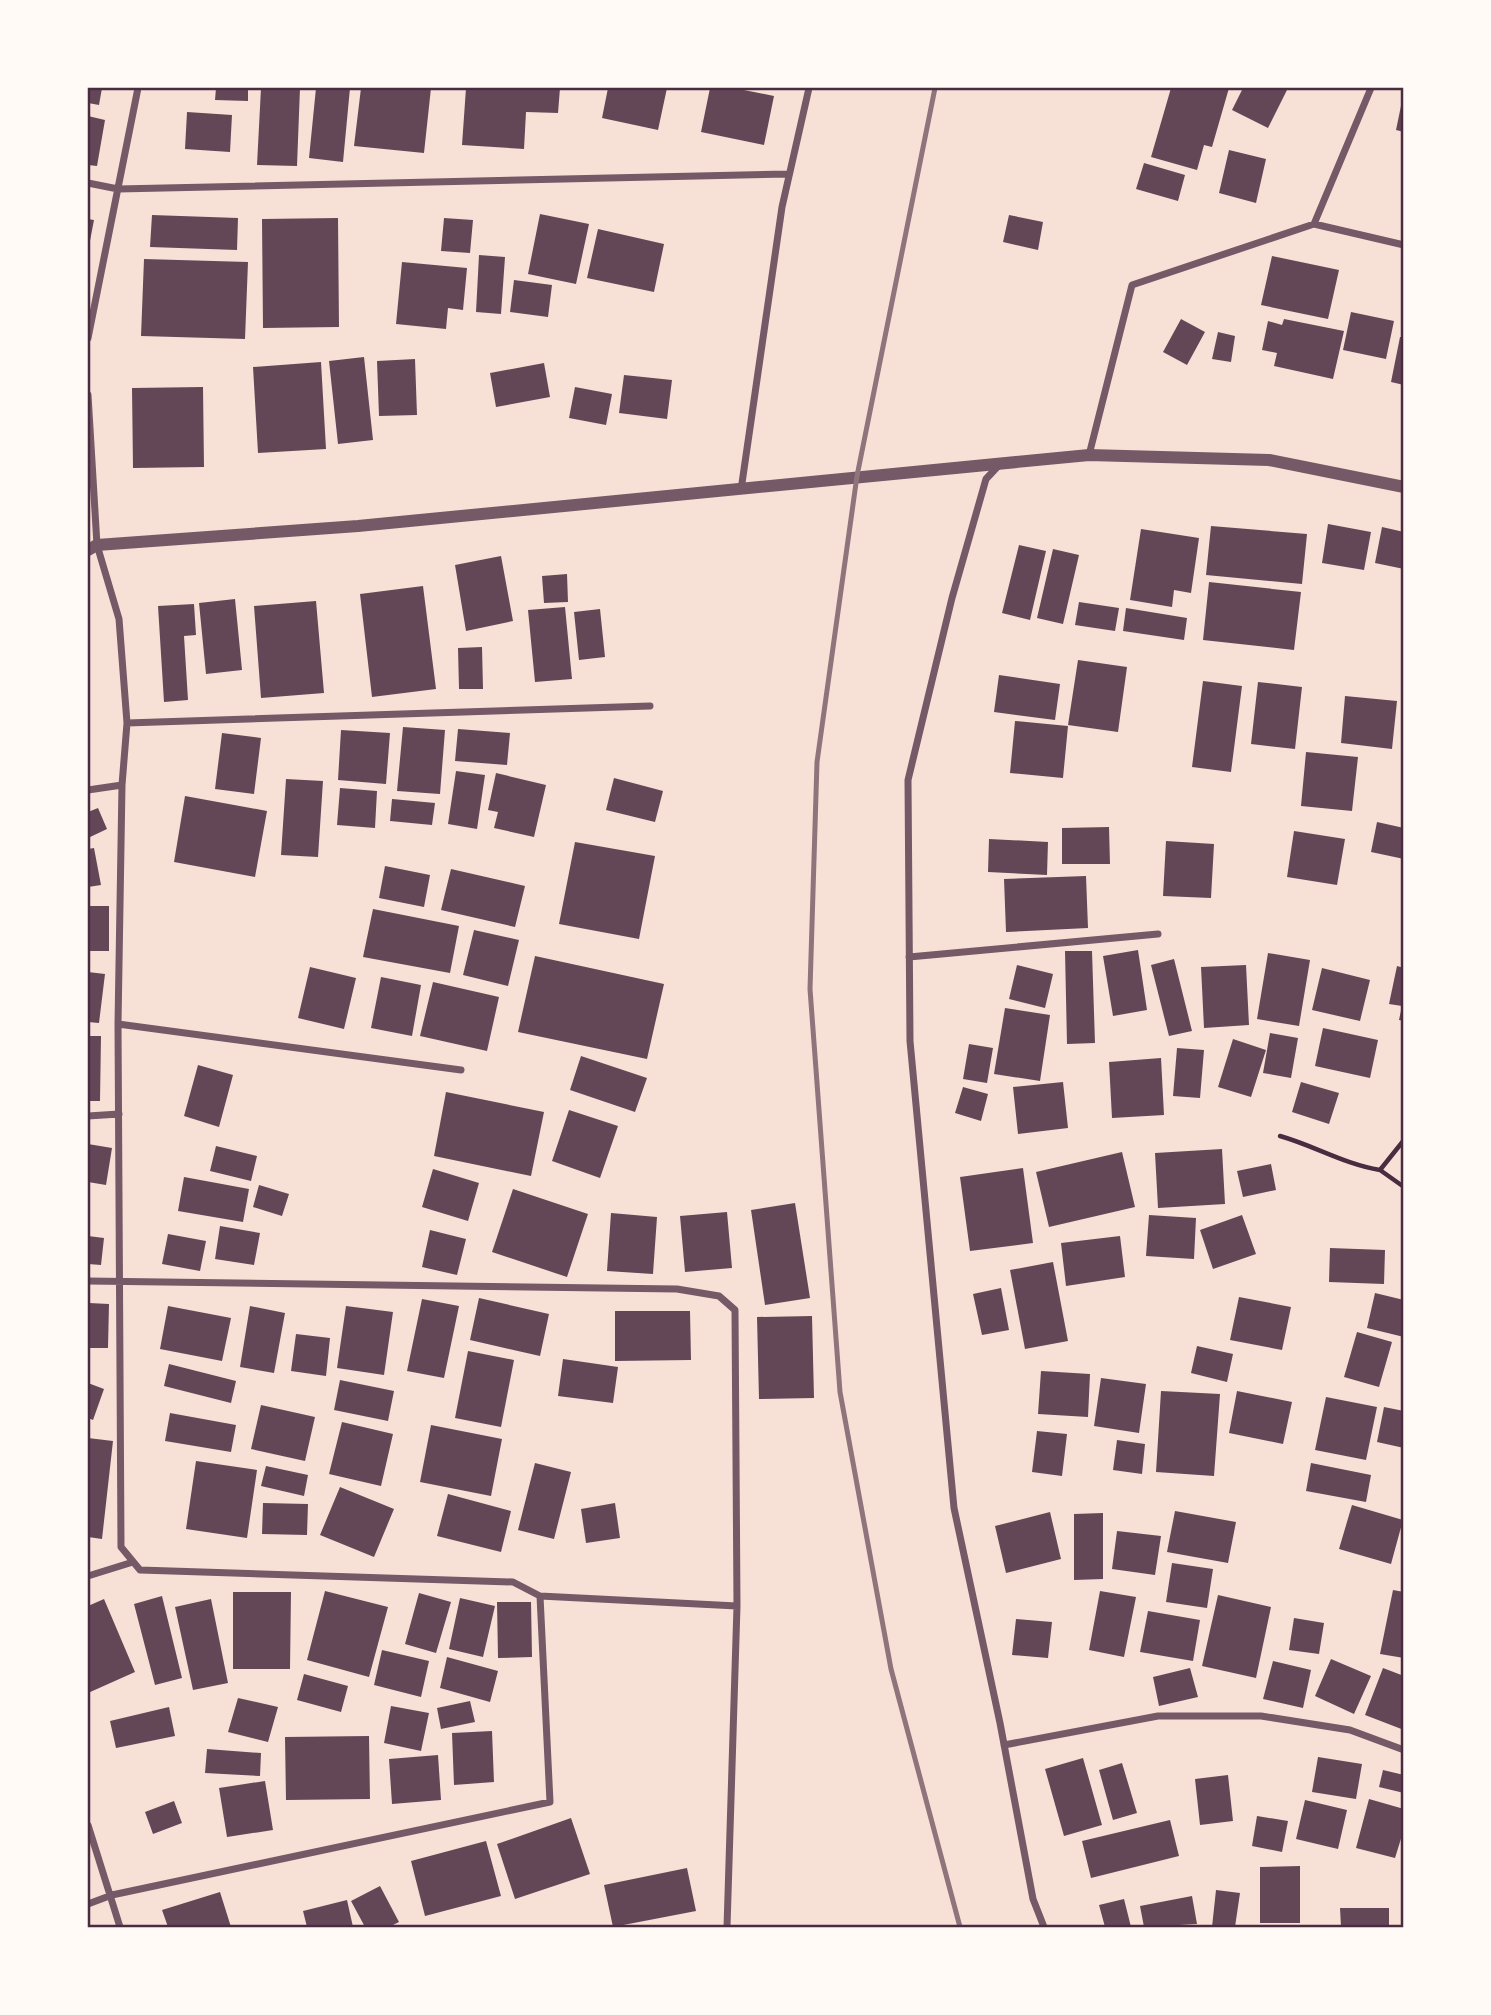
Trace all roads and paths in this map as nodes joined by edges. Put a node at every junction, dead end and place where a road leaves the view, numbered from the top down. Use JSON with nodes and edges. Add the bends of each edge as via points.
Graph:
{"nodes":[{"id":1,"x":138,"y":88,"type":"edge"},
{"id":2,"x":809,"y":88,"type":"edge"},
{"id":3,"x":1371,"y":88,"type":"edge"},
{"id":4,"x":789,"y":174,"type":"junction"},
{"id":5,"x":88,"y":183,"type":"edge"},
{"id":6,"x":118,"y":189,"type":"junction"},
{"id":7,"x":1314,"y":224,"type":"junction"},
{"id":8,"x":1404,"y":245,"type":"edge"},
{"id":9,"x":88,"y":338,"type":"edge"},
{"id":10,"x":88,"y":395,"type":"edge"},
{"id":11,"x":1089,"y":454,"type":"junction"},
{"id":12,"x":1001,"y":464,"type":"junction"},
{"id":13,"x":1404,"y":487,"type":"edge"},
{"id":14,"x":741,"y":490,"type":"junction"},
{"id":15,"x":92,"y":548,"type":"edge"},
{"id":16,"x":650,"y":706,"type":"dead end"},
{"id":17,"x":127,"y":723,"type":"junction"},
{"id":18,"x":122,"y":785,"type":"junction"},
{"id":19,"x":88,"y":790,"type":"edge"},
{"id":20,"x":1158,"y":934,"type":"dead end"},
{"id":21,"x":909,"y":957,"type":"junction"},
{"id":22,"x":118,"y":1024,"type":"junction"},
{"id":23,"x":461,"y":1070,"type":"dead end"},
{"id":24,"x":119,"y":1114,"type":"junction"},
{"id":25,"x":88,"y":1116,"type":"edge"},
{"id":26,"x":1280,"y":1136,"type":"dead end"},
{"id":27,"x":1404,"y":1140,"type":"edge"},
{"id":28,"x":1380,"y":1170,"type":"junction"},
{"id":29,"x":1404,"y":1187,"type":"edge"},
{"id":30,"x":88,"y":1281,"type":"edge"},
{"id":31,"x":118,"y":1281,"type":"junction"},
{"id":32,"x":133,"y":1562,"type":"junction"},
{"id":33,"x":88,"y":1576,"type":"edge"},
{"id":34,"x":540,"y":1595,"type":"junction"},
{"id":35,"x":737,"y":1606,"type":"junction"},
{"id":36,"x":1004,"y":1745,"type":"junction"},
{"id":37,"x":1404,"y":1750,"type":"edge"},
{"id":38,"x":88,"y":1825,"type":"edge"},
{"id":39,"x":112,"y":1895,"type":"junction"},
{"id":40,"x":88,"y":1904,"type":"edge"},
{"id":41,"x":120,"y":1927,"type":"edge"},
{"id":42,"x":727,"y":1927,"type":"edge"},
{"id":43,"x":1044,"y":1927,"type":"edge"}],
"edges":[{"from":1,"to":6,"type":"street"},
{"from":2,"to":4,"type":"street"},
{"from":3,"to":7,"type":"street"},
{"from":4,"to":6,"type":"street"},
{"from":4,"to":14,"type":"street"},
{"from":5,"to":6,"type":"street"},
{"from":6,"to":9,"type":"street"},
{"from":7,"to":8,"type":"street"},
{"from":7,"to":11,"type":"street","via":[[1132,285]]},
{"from":10,"to":15,"type":"street"},
{"from":11,"to":12,"type":"street"},
{"from":11,"to":13,"type":"street","via":[[1269,460]]},
{"from":12,"to":14,"type":"street"},
{"from":12,"to":21,"type":"street","via":[[986,479],[982,492],[908,780]]},
{"from":14,"to":15,"type":"street"},
{"from":15,"to":17,"type":"street","via":[[119,619]]},
{"from":16,"to":17,"type":"street"},
{"from":17,"to":18,"type":"street"},
{"from":18,"to":19,"type":"street"},
{"from":18,"to":22,"type":"street"},
{"from":20,"to":21,"type":"street"},
{"from":21,"to":36,"type":"street","via":[[910,1041],[954,1508]]},
{"from":22,"to":23,"type":"street"},
{"from":22,"to":24,"type":"street"},
{"from":24,"to":25,"type":"street"},
{"from":24,"to":31,"type":"street"},
{"from":26,"to":28,"type":"path","via":[[1316,1146],[1350,1165]]},
{"from":27,"to":28,"type":"path"},
{"from":28,"to":29,"type":"path"},
{"from":30,"to":31,"type":"street"},
{"from":31,"to":32,"type":"street","via":[[121,1548]]},
{"from":31,"to":35,"type":"street","via":[[677,1289],[719,1297],[735,1310]]},
{"from":32,"to":33,"type":"street"},
{"from":32,"to":34,"type":"street","via":[[140,1570],[513,1582]]},
{"from":34,"to":35,"type":"street"},
{"from":34,"to":39,"type":"street","via":[[550,1802]]},
{"from":35,"to":42,"type":"street"},
{"from":36,"to":37,"type":"street","via":[[1158,1716],[1248,1716],[1350,1730]]},
{"from":36,"to":43,"type":"street","via":[[1033,1899]]},
{"from":38,"to":39,"type":"street"},
{"from":39,"to":40,"type":"street"},
{"from":39,"to":41,"type":"street"}]}
